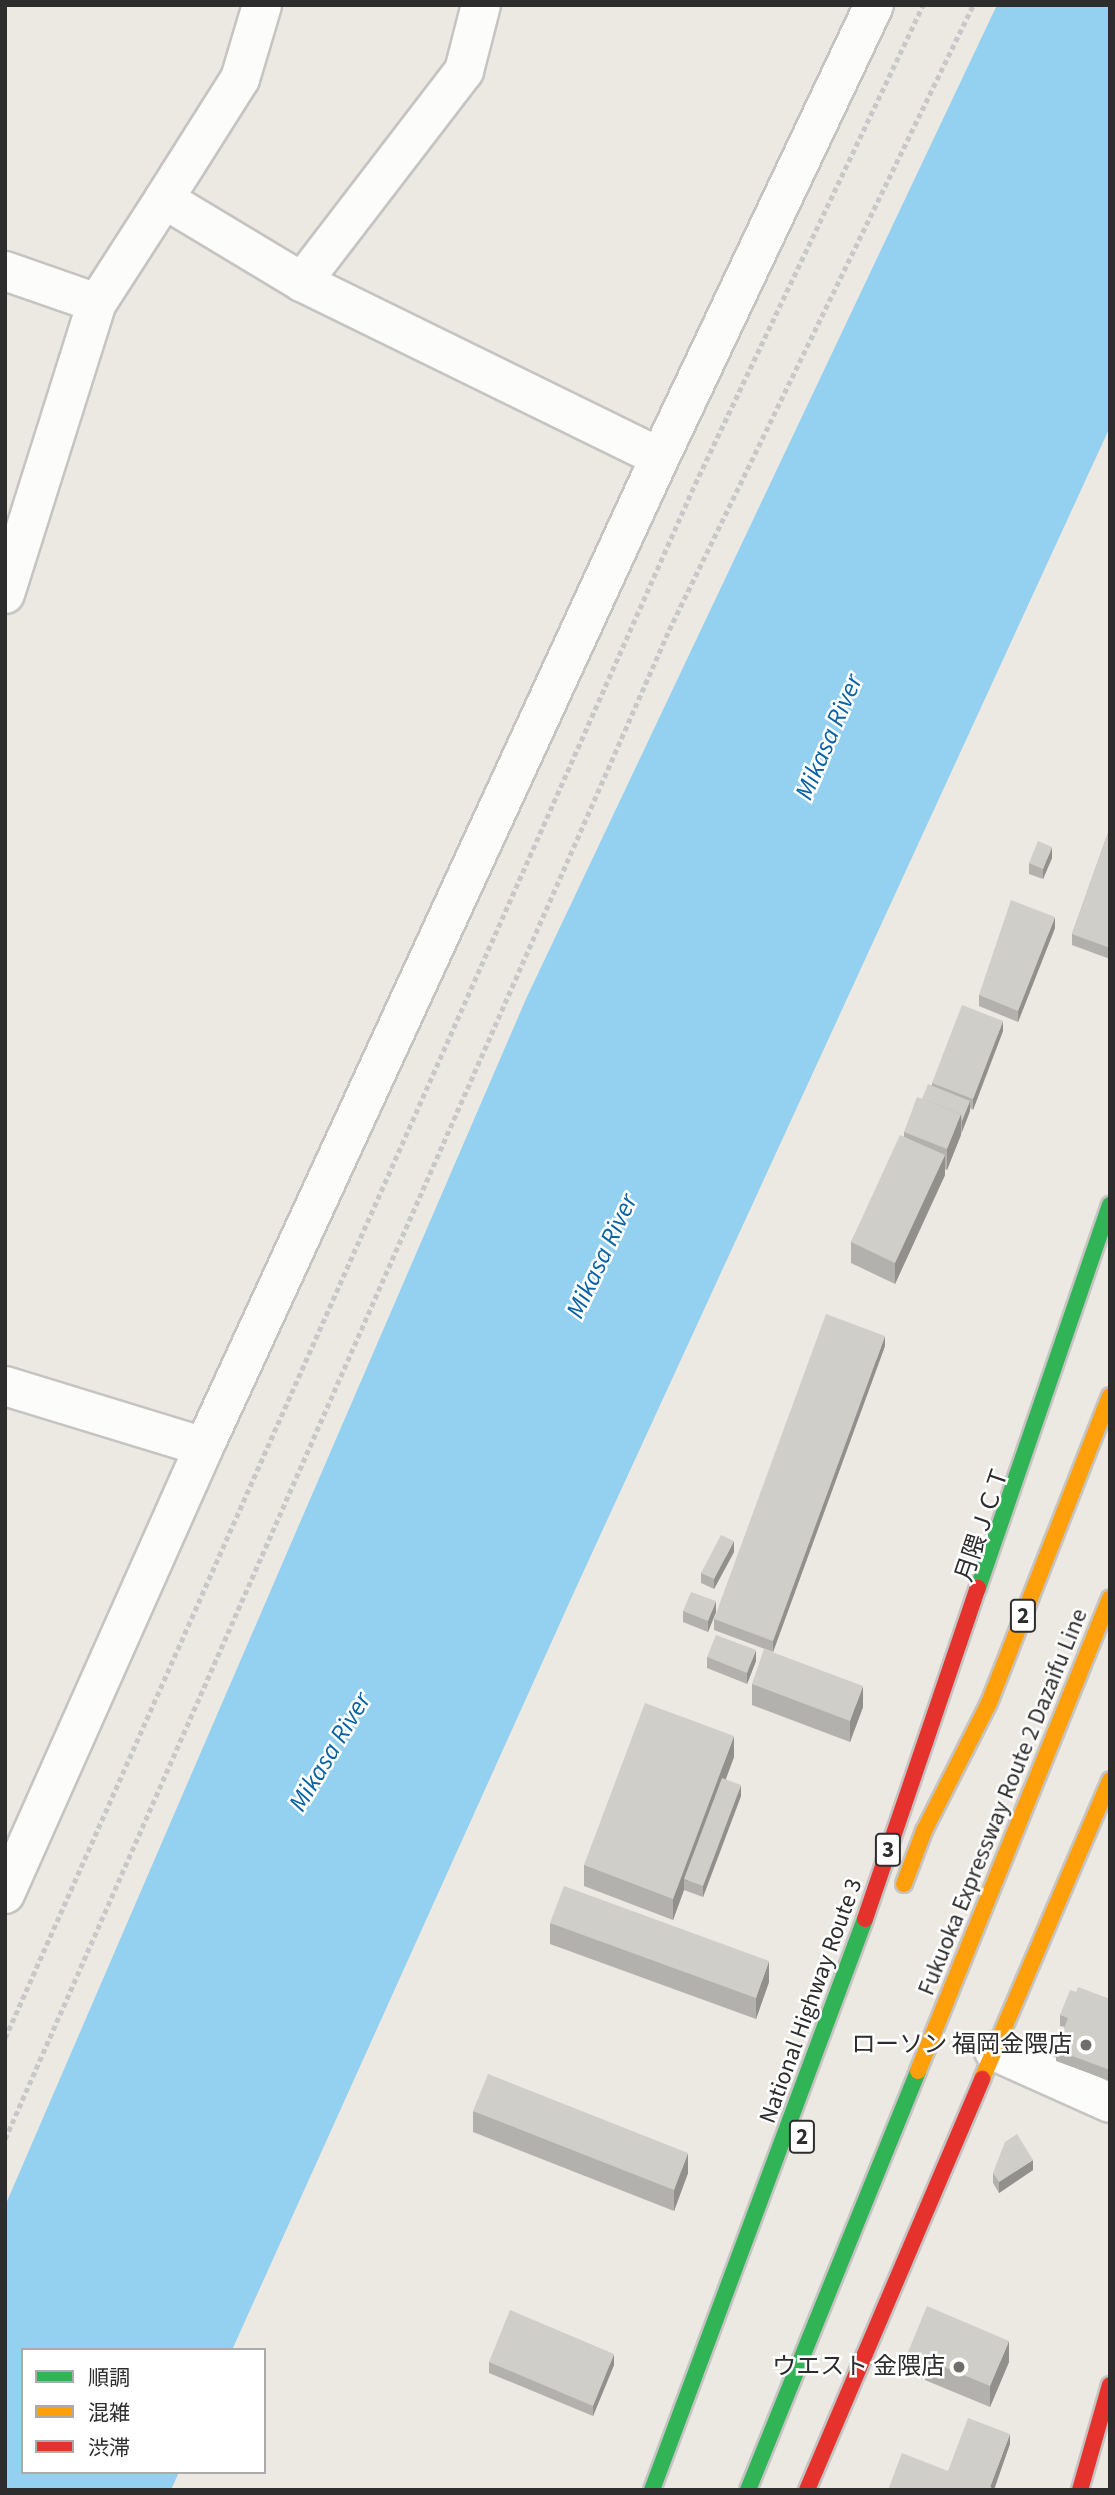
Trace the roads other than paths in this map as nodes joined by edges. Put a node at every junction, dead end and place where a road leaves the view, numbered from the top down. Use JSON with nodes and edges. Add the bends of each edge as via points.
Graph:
{"nodes":[{"id":1,"x":262,"y":5,"type":"edge"},
{"id":2,"x":481,"y":5,"type":"edge"},
{"id":3,"x":874,"y":5,"type":"edge"},
{"id":4,"x":164,"y":199,"type":"junction"},
{"id":5,"x":5,"y":271,"type":"edge"},
{"id":6,"x":302,"y":282,"type":"junction"},
{"id":7,"x":97,"y":303,"type":"junction"},
{"id":8,"x":660,"y":457,"type":"junction"},
{"id":9,"x":5,"y":594,"type":"edge"},
{"id":10,"x":1110,"y":1205,"type":"edge"},
{"id":11,"x":1110,"y":1239,"type":"edge"},
{"id":12,"x":5,"y":1386,"type":"edge"},
{"id":13,"x":1110,"y":1396,"type":"edge"},
{"id":14,"x":204,"y":1447,"type":"junction"},
{"id":15,"x":1110,"y":1598,"type":"edge"},
{"id":16,"x":1110,"y":1780,"type":"edge"},
{"id":17,"x":924,"y":1831,"type":"junction"},
{"id":18,"x":5,"y":1894,"type":"edge"},
{"id":19,"x":897,"y":1904,"type":"dead end"},
{"id":20,"x":994,"y":2051,"type":"junction"},
{"id":21,"x":1110,"y":2103,"type":"edge"},
{"id":22,"x":810,"y":2118,"type":"dead end"},
{"id":23,"x":1110,"y":2385,"type":"edge"},
{"id":24,"x":654,"y":2490,"type":"edge"},
{"id":25,"x":748,"y":2490,"type":"edge"},
{"id":26,"x":807,"y":2490,"type":"edge"},
{"id":27,"x":1080,"y":2490,"type":"edge"}],
"edges":[{"from":1,"to":4,"type":"street","via":[[240,79]]},
{"from":2,"to":6,"type":"street","via":[[464,71]]},
{"from":3,"to":8,"type":"street"},
{"from":4,"to":6,"type":"street"},
{"from":4,"to":7,"type":"street"},
{"from":5,"to":7,"type":"street"},
{"from":6,"to":8,"type":"street"},
{"from":7,"to":9,"type":"street"},
{"from":8,"to":14,"type":"street"},
{"from":10,"to":24,"type":"main road","name":"National Highway Route 3","number":"3","via":[[851,1959]]},
{"from":11,"to":17,"type":"main road","name":"月隈ＪＣＴ","via":[[1002,1535],[952,1688]]},
{"from":12,"to":14,"type":"street"},
{"from":13,"to":17,"type":"main road","name":"Fukuoka Expressway Route 2 Dazaifu Line","number":"2","via":[[989,1703]]},
{"from":14,"to":18,"type":"street"},
{"from":15,"to":25,"type":"main road","name":"Fukuoka Expressway Route 2 Dazaifu Line"},
{"from":16,"to":20,"type":"main road"},
{"from":17,"to":19,"type":"main road","name":"Fukuoka Expressway Route 2 Dazaifu Line","number":"2"},
{"from":20,"to":21,"type":"street"},
{"from":20,"to":26,"type":"main road"},
{"from":22,"to":24,"type":"main road","number":"2"},
{"from":23,"to":27,"type":"main road"}]}
